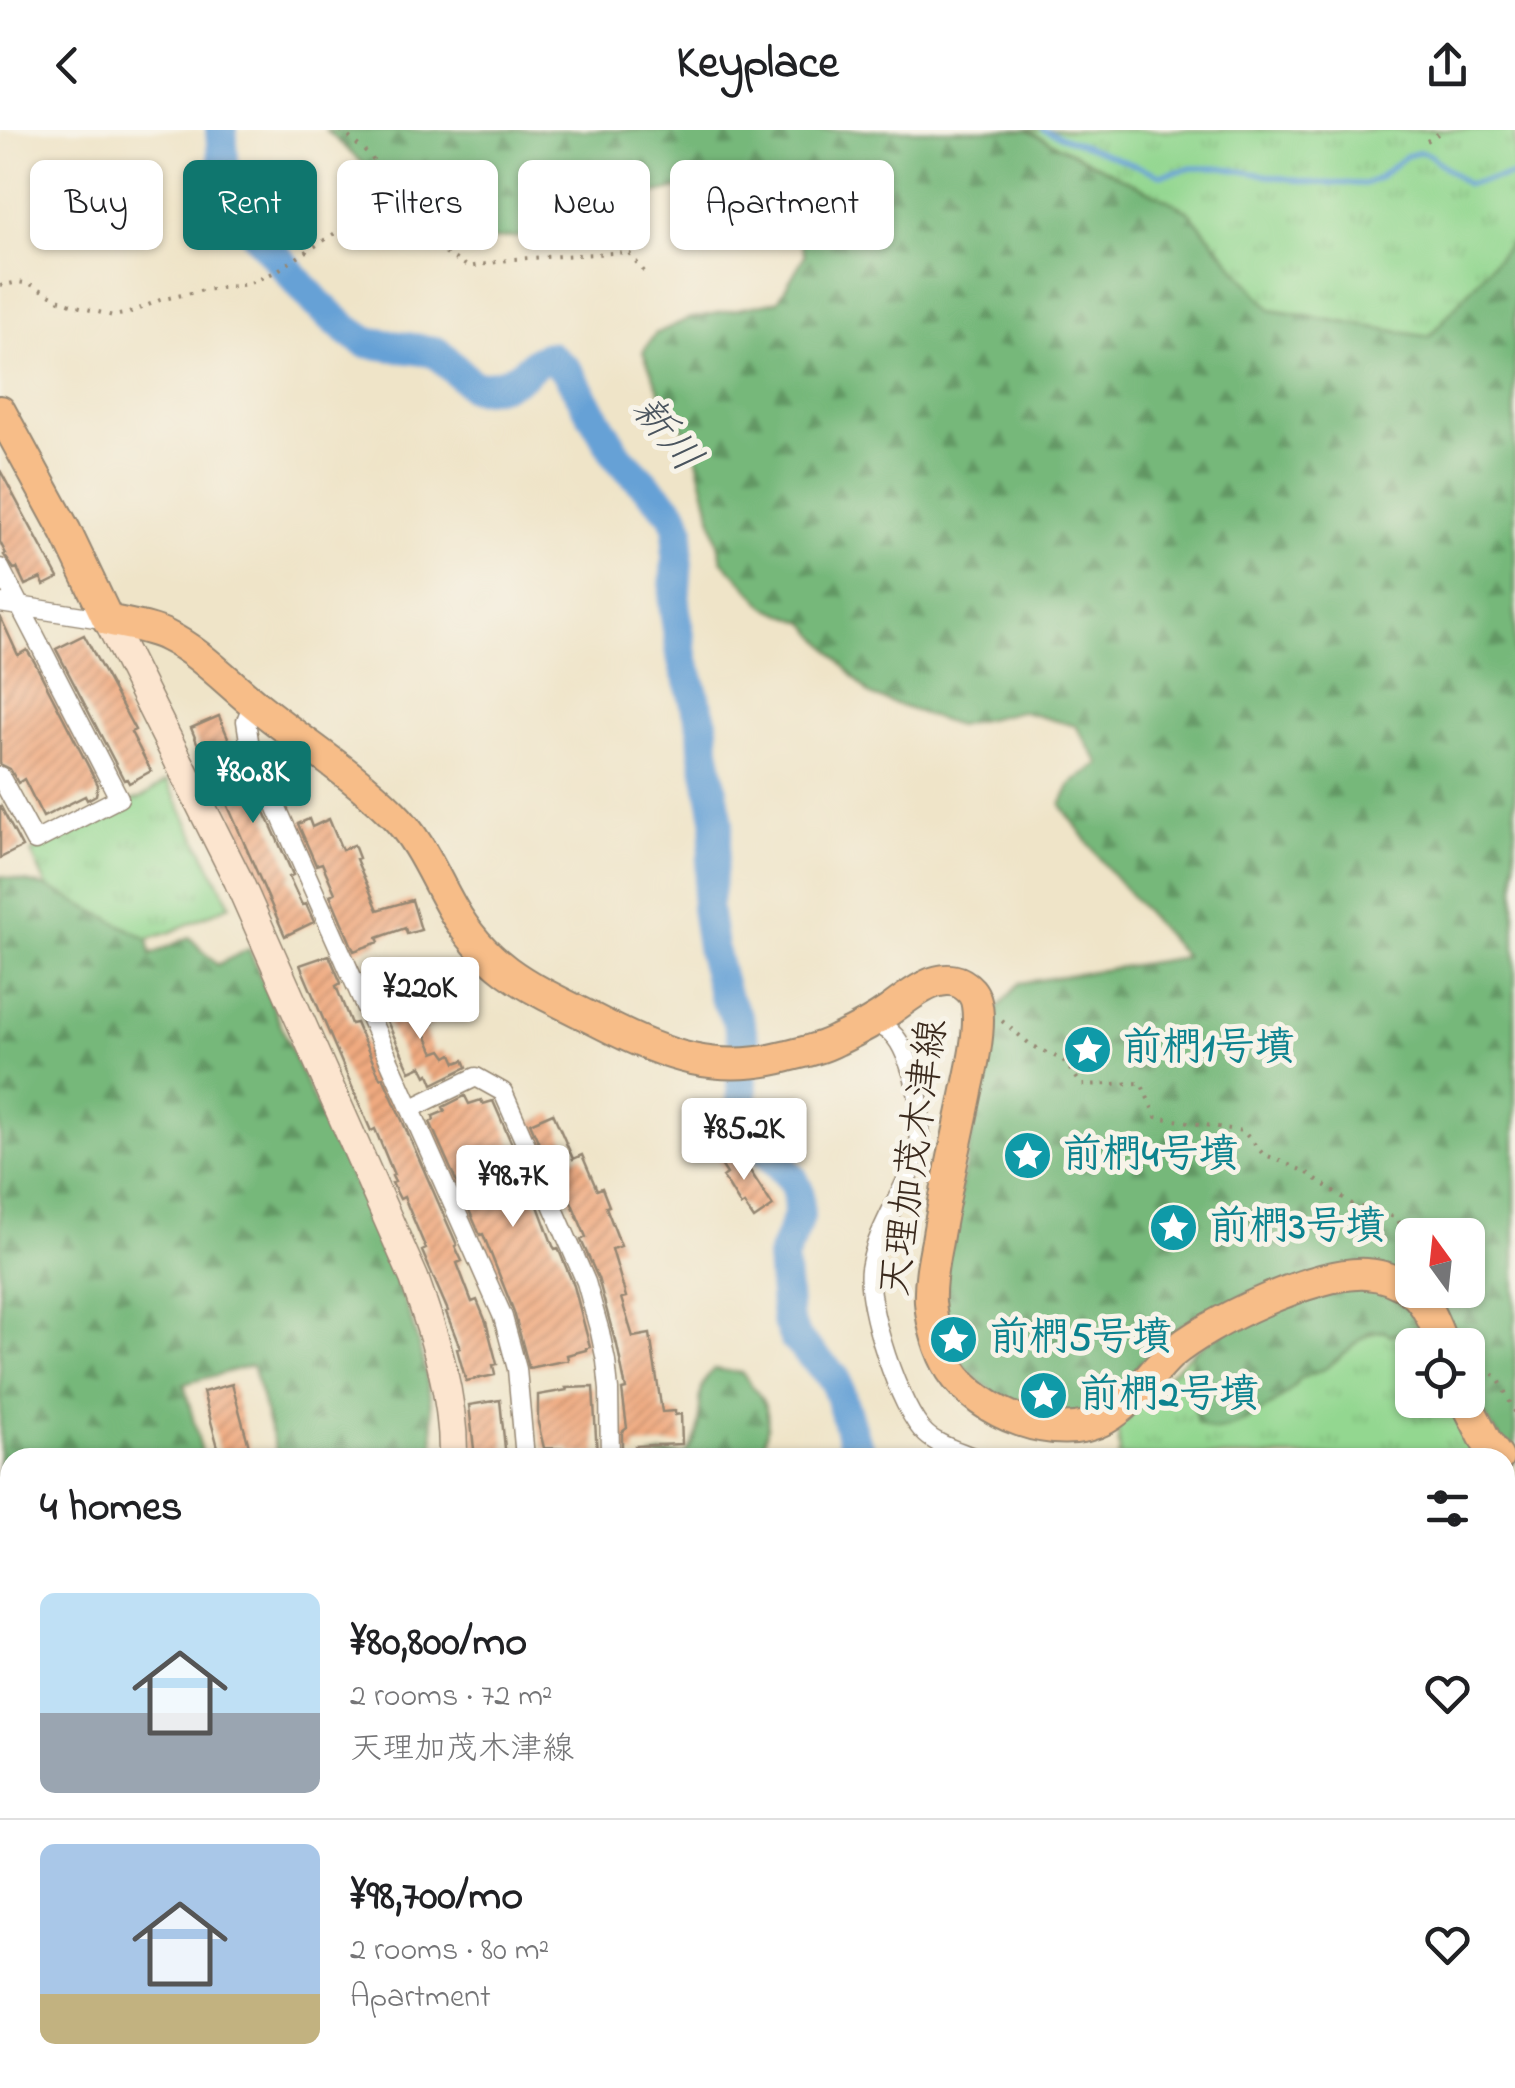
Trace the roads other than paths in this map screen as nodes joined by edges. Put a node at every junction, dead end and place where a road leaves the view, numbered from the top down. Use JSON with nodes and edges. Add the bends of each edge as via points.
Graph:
{"nodes":[{"id":1,"x":0,"y":411,"type":"edge"},
{"id":2,"x":0,"y":568,"type":"edge"},
{"id":3,"x":0,"y":602,"type":"edge"},
{"id":4,"x":20,"y":608,"type":"junction"},
{"id":5,"x":108,"y":620,"type":"junction"},
{"id":6,"x":253,"y":703,"type":"junction"},
{"id":7,"x":0,"y":776,"type":"edge"},
{"id":8,"x":869,"y":1022,"type":"junction"},
{"id":9,"x":412,"y":1108,"type":"junction"},
{"id":10,"x":1435,"y":1328,"type":"edge"},
{"id":11,"x":1475,"y":1418,"type":"edge"},
{"id":12,"x":452,"y":1448,"type":"edge"},
{"id":13,"x":524,"y":1448,"type":"edge"},
{"id":14,"x":610,"y":1448,"type":"edge"},
{"id":15,"x":952,"y":1448,"type":"edge"},
{"id":16,"x":1491,"y":1448,"type":"edge"}],
"edges":[{"from":1,"to":5,"type":"main road"},
{"from":2,"to":4,"type":"street"},
{"from":3,"to":4,"type":"street"},
{"from":4,"to":5,"type":"street"},
{"from":4,"to":7,"type":"street","via":[[119,798],[35,841]]},
{"from":5,"to":6,"type":"main road","name":"天理加茂木津線","via":[[166,635]]},
{"from":5,"to":12,"type":"street","via":[[238,880],[414,1278],[447,1388]]},
{"from":6,"to":8,"type":"main road","name":"天理加茂木津線","via":[[393,814],[482,949],[549,998],[675,1056],[724,1065],[801,1053]]},
{"from":6,"to":9,"type":"street","via":[[246,721],[250,747]]},
{"from":8,"to":10,"type":"main road","name":"天理加茂木津線","via":[[941,981],[953,981],[976,1000],[973,1064],[942,1206],[930,1303],[951,1370],[1002,1412],[1066,1430],[1108,1418],[1201,1332],[1257,1303],[1350,1274],[1385,1277],[1411,1290]]},
{"from":8,"to":15,"type":"street","via":[[894,1032],[900,1044],[916,1084],[920,1125],[917,1153],[874,1250],[876,1322],[911,1416]]},
{"from":9,"to":13,"type":"street","via":[[503,1317],[517,1369]]},
{"from":9,"to":14,"type":"street","via":[[476,1077],[502,1092],[594,1306],[606,1361]]},
{"from":11,"to":16,"type":"main road"}]}
